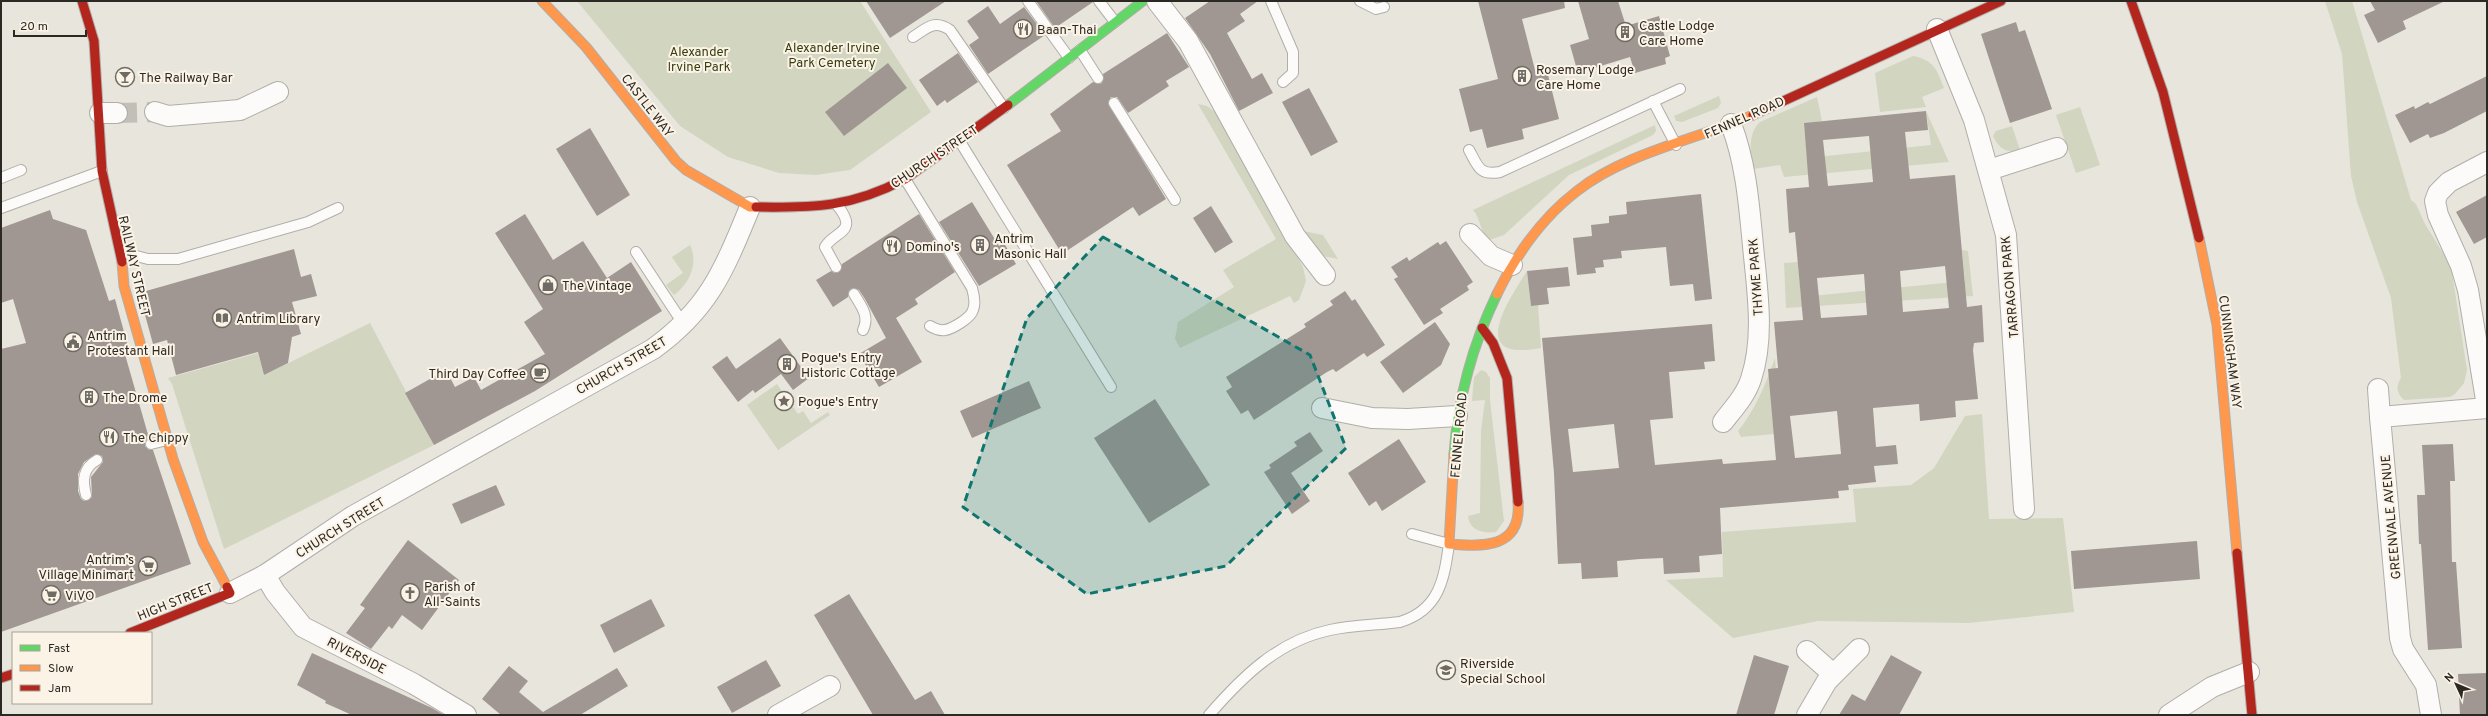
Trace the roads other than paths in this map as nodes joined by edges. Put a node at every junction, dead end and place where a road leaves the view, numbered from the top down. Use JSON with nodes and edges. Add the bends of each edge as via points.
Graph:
{"nodes":[{"id":1,"x":82,"y":1,"type":"edge"},
{"id":2,"x":542,"y":1,"type":"edge"},
{"id":3,"x":1028,"y":1,"type":"edge"},
{"id":4,"x":1099,"y":1,"type":"edge"},
{"id":5,"x":1143,"y":1,"type":"edge"},
{"id":6,"x":1157,"y":1,"type":"edge"},
{"id":7,"x":1271,"y":1,"type":"edge"},
{"id":8,"x":1360,"y":1,"type":"edge"},
{"id":9,"x":2001,"y":1,"type":"edge"},
{"id":10,"x":2131,"y":1,"type":"edge"},
{"id":11,"x":1384,"y":7,"type":"dead end"},
{"id":12,"x":1115,"y":22,"type":"junction"},
{"id":13,"x":1937,"y":29,"type":"junction"},
{"id":14,"x":913,"y":37,"type":"dead end"},
{"id":15,"x":1080,"y":50,"type":"junction"},
{"id":16,"x":1069,"y":58,"type":"junction"},
{"id":17,"x":1098,"y":78,"type":"dead end"},
{"id":18,"x":1283,"y":82,"type":"dead end"},
{"id":19,"x":1680,"y":89,"type":"dead end"},
{"id":20,"x":278,"y":92,"type":"dead end"},
{"id":21,"x":1654,"y":101,"type":"junction"},
{"id":22,"x":1114,"y":103,"type":"dead end"},
{"id":23,"x":1004,"y":108,"type":"junction"},
{"id":24,"x":155,"y":112,"type":"tunnel mouth"},
{"id":25,"x":1731,"y":124,"type":"junction"},
{"id":26,"x":959,"y":140,"type":"junction"},
{"id":27,"x":1676,"y":145,"type":"junction"},
{"id":28,"x":2057,"y":148,"type":"dead end"},
{"id":29,"x":1469,"y":150,"type":"dead end"},
{"id":30,"x":2487,"y":162,"type":"edge"},
{"id":31,"x":21,"y":170,"type":"dead end"},
{"id":32,"x":1988,"y":170,"type":"junction"},
{"id":33,"x":102,"y":171,"type":"junction"},
{"id":34,"x":1,"y":178,"type":"edge"},
{"id":35,"x":905,"y":179,"type":"junction"},
{"id":36,"x":1175,"y":200,"type":"dead end"},
{"id":37,"x":837,"y":205,"type":"junction"},
{"id":38,"x":750,"y":207,"type":"junction"},
{"id":39,"x":1,"y":208,"type":"edge"},
{"id":40,"x":338,"y":208,"type":"dead end"},
{"id":41,"x":1470,"y":234,"type":"dead end"},
{"id":42,"x":121,"y":252,"type":"junction"},
{"id":43,"x":636,"y":252,"type":"dead end"},
{"id":44,"x":1512,"y":265,"type":"junction"},
{"id":45,"x":836,"y":267,"type":"dead end"},
{"id":46,"x":1326,"y":275,"type":"dead end"},
{"id":47,"x":854,"y":294,"type":"dead end"},
{"id":48,"x":684,"y":325,"type":"junction"},
{"id":49,"x":930,"y":326,"type":"dead end"},
{"id":50,"x":1482,"y":328,"type":"junction"},
{"id":51,"x":862,"y":330,"type":"dead end"},
{"id":52,"x":1111,"y":387,"type":"dead end"},
{"id":53,"x":2378,"y":389,"type":"dead end"},
{"id":54,"x":2487,"y":407,"type":"edge"},
{"id":55,"x":1322,"y":408,"type":"dead end"},
{"id":56,"x":1457,"y":416,"type":"junction"},
{"id":57,"x":2380,"y":417,"type":"junction"},
{"id":58,"x":1723,"y":422,"type":"dead end"},
{"id":59,"x":167,"y":440,"type":"junction"},
{"id":60,"x":151,"y":444,"type":"dead end"},
{"id":61,"x":97,"y":460,"type":"dead end"},
{"id":62,"x":86,"y":495,"type":"dead end"},
{"id":63,"x":2024,"y":509,"type":"dead end"},
{"id":64,"x":1412,"y":534,"type":"dead end"},
{"id":65,"x":1449,"y":544,"type":"junction"},
{"id":66,"x":265,"y":575,"type":"junction"},
{"id":67,"x":230,"y":593,"type":"junction"},
{"id":68,"x":133,"y":632,"type":"edge"},
{"id":69,"x":1859,"y":649,"type":"dead end"},
{"id":70,"x":1807,"y":652,"type":"dead end"},
{"id":71,"x":2249,"y":672,"type":"junction"},
{"id":72,"x":12,"y":674,"type":"edge"},
{"id":73,"x":1833,"y":674,"type":"junction"},
{"id":74,"x":1,"y":678,"type":"edge"},
{"id":75,"x":830,"y":686,"type":"dead end"},
{"id":76,"x":466,"y":715,"type":"edge"},
{"id":77,"x":778,"y":715,"type":"edge"},
{"id":78,"x":1209,"y":715,"type":"edge"},
{"id":79,"x":1806,"y":715,"type":"edge"},
{"id":80,"x":2169,"y":715,"type":"edge"},
{"id":81,"x":2252,"y":715,"type":"edge"},
{"id":82,"x":2431,"y":715,"type":"edge"}],
"edges":[{"from":1,"to":33,"type":"street","name":"RAILWAY STREET","via":[[94,41],[108,113]]},
{"from":2,"to":38,"type":"street","name":"CASTLE WAY","via":[[586,47],[676,161],[686,170]]},
{"from":3,"to":16,"type":"lane"},
{"from":4,"to":12,"type":"lane"},
{"from":5,"to":12,"type":"street","name":"CHURCH STREET"},
{"from":6,"to":46,"type":"street","via":[[1188,42],[1295,236]]},
{"from":7,"to":18,"type":"lane","via":[[1294,60],[1293,73]]},
{"from":8,"to":11,"type":"lane","via":[[1376,9]]},
{"from":9,"to":13,"type":"street","name":"FENNEL ROAD"},
{"from":10,"to":71,"type":"street","name":"CUNNINGHAM WAY","via":[[2163,92],[2217,325]]},
{"from":12,"to":15,"type":"street","name":"CHURCH STREET"},
{"from":13,"to":25,"type":"street","name":"FENNEL ROAD"},
{"from":13,"to":32,"type":"street","name":"TARRAGON PARK","via":[[1974,120]]},
{"from":14,"to":23,"type":"lane","via":[[932,24],[941,24],[950,30]]},
{"from":15,"to":16,"type":"street","name":"CHURCH STREET"},
{"from":15,"to":17,"type":"lane"},
{"from":16,"to":23,"type":"street","name":"CHURCH STREET"},
{"from":19,"to":21,"type":"lane"},
{"from":20,"to":24,"type":"street","via":[[240,110],[168,116]]},
{"from":21,"to":27,"type":"lane"},
{"from":21,"to":29,"type":"lane","via":[[1500,172],[1488,174],[1480,170]]},
{"from":22,"to":36,"type":"lane"},
{"from":23,"to":26,"type":"street","name":"CHURCH STREET"},
{"from":25,"to":27,"type":"street","name":"FENNEL ROAD"},
{"from":25,"to":58,"type":"street","name":"THYME PARK","via":[[1740,145],[1746,176],[1758,298],[1758,340],[1751,381]]},
{"from":26,"to":35,"type":"street","name":"CHURCH STREET"},
{"from":26,"to":52,"type":"lane"},
{"from":27,"to":44,"type":"street","name":"FENNEL ROAD","via":[[1629,164],[1579,189],[1542,223]]},
{"from":28,"to":32,"type":"street"},
{"from":30,"to":54,"type":"street","via":[[2445,186],[2436,197],[2435,206],[2461,266],[2468,290]]},
{"from":31,"to":34,"type":"lane"},
{"from":32,"to":63,"type":"street","name":"TARRAGON PARK","via":[[2006,234]]},
{"from":33,"to":39,"type":"lane"},
{"from":33,"to":42,"type":"street","name":"RAILWAY STREET","via":[[106,202]]},
{"from":35,"to":37,"type":"street","name":"CHURCH STREET","via":[[890,187]]},
{"from":35,"to":49,"type":"lane","via":[[972,288],[974,296],[973,310],[969,316],[946,330]]},
{"from":37,"to":38,"type":"street","name":"CHURCH STREET","via":[[813,208]]},
{"from":37,"to":45,"type":"lane","via":[[844,214],[845,227],[825,248]]},
{"from":38,"to":48,"type":"street","name":"CHURCH STREET","via":[[716,283],[701,306]]},
{"from":40,"to":42,"type":"lane","via":[[302,224],[178,259],[148,259]]},
{"from":41,"to":44,"type":"street","via":[[1491,256]]},
{"from":42,"to":59,"type":"street","name":"RAILWAY STREET","via":[[124,286]]},
{"from":43,"to":48,"type":"lane"},
{"from":44,"to":50,"type":"street","name":"FENNEL ROAD"},
{"from":47,"to":51,"type":"lane","via":[[866,315],[866,323]]},
{"from":48,"to":66,"type":"street","name":"CHURCH STREET","via":[[652,349],[353,516]]},
{"from":50,"to":56,"type":"street","name":"FENNEL ROAD","via":[[1463,383]]},
{"from":50,"to":65,"type":"street","via":[[1493,343],[1507,378],[1516,465],[1517,521],[1511,534],[1503,542],[1480,547]]},
{"from":53,"to":57,"type":"street","name":"GREENVALE AVENUE"},
{"from":54,"to":57,"type":"street"},
{"from":55,"to":56,"type":"street","via":[[1372,418]]},
{"from":56,"to":65,"type":"street","name":"FENNEL ROAD"},
{"from":57,"to":82,"type":"street","name":"GREENVALE AVENUE","via":[[2400,638],[2403,649],[2426,685]]},
{"from":59,"to":60,"type":"lane"},
{"from":59,"to":67,"type":"street","name":"RAILWAY STREET","via":[[203,542]]},
{"from":61,"to":62,"type":"lane","via":[[85,473],[83,485]]},
{"from":64,"to":65,"type":"lane"},
{"from":65,"to":78,"type":"lane","via":[[1440,586],[1432,602],[1419,614],[1400,622],[1331,630],[1290,643],[1259,664]]},
{"from":66,"to":67,"type":"street","name":"CHURCH STREET"},
{"from":66,"to":76,"type":"street","name":"RIVERSIDE","via":[[303,627],[414,684]]},
{"from":67,"to":68,"type":"street","name":"HIGH STREET"},
{"from":69,"to":73,"type":"street"},
{"from":70,"to":73,"type":"street"},
{"from":71,"to":80,"type":"street","via":[[2212,687]]},
{"from":71,"to":81,"type":"street","name":"CUNNINGHAM WAY"},
{"from":72,"to":74,"type":"street"},
{"from":73,"to":79,"type":"street","via":[[1818,692]]},
{"from":75,"to":77,"type":"street"}]}
